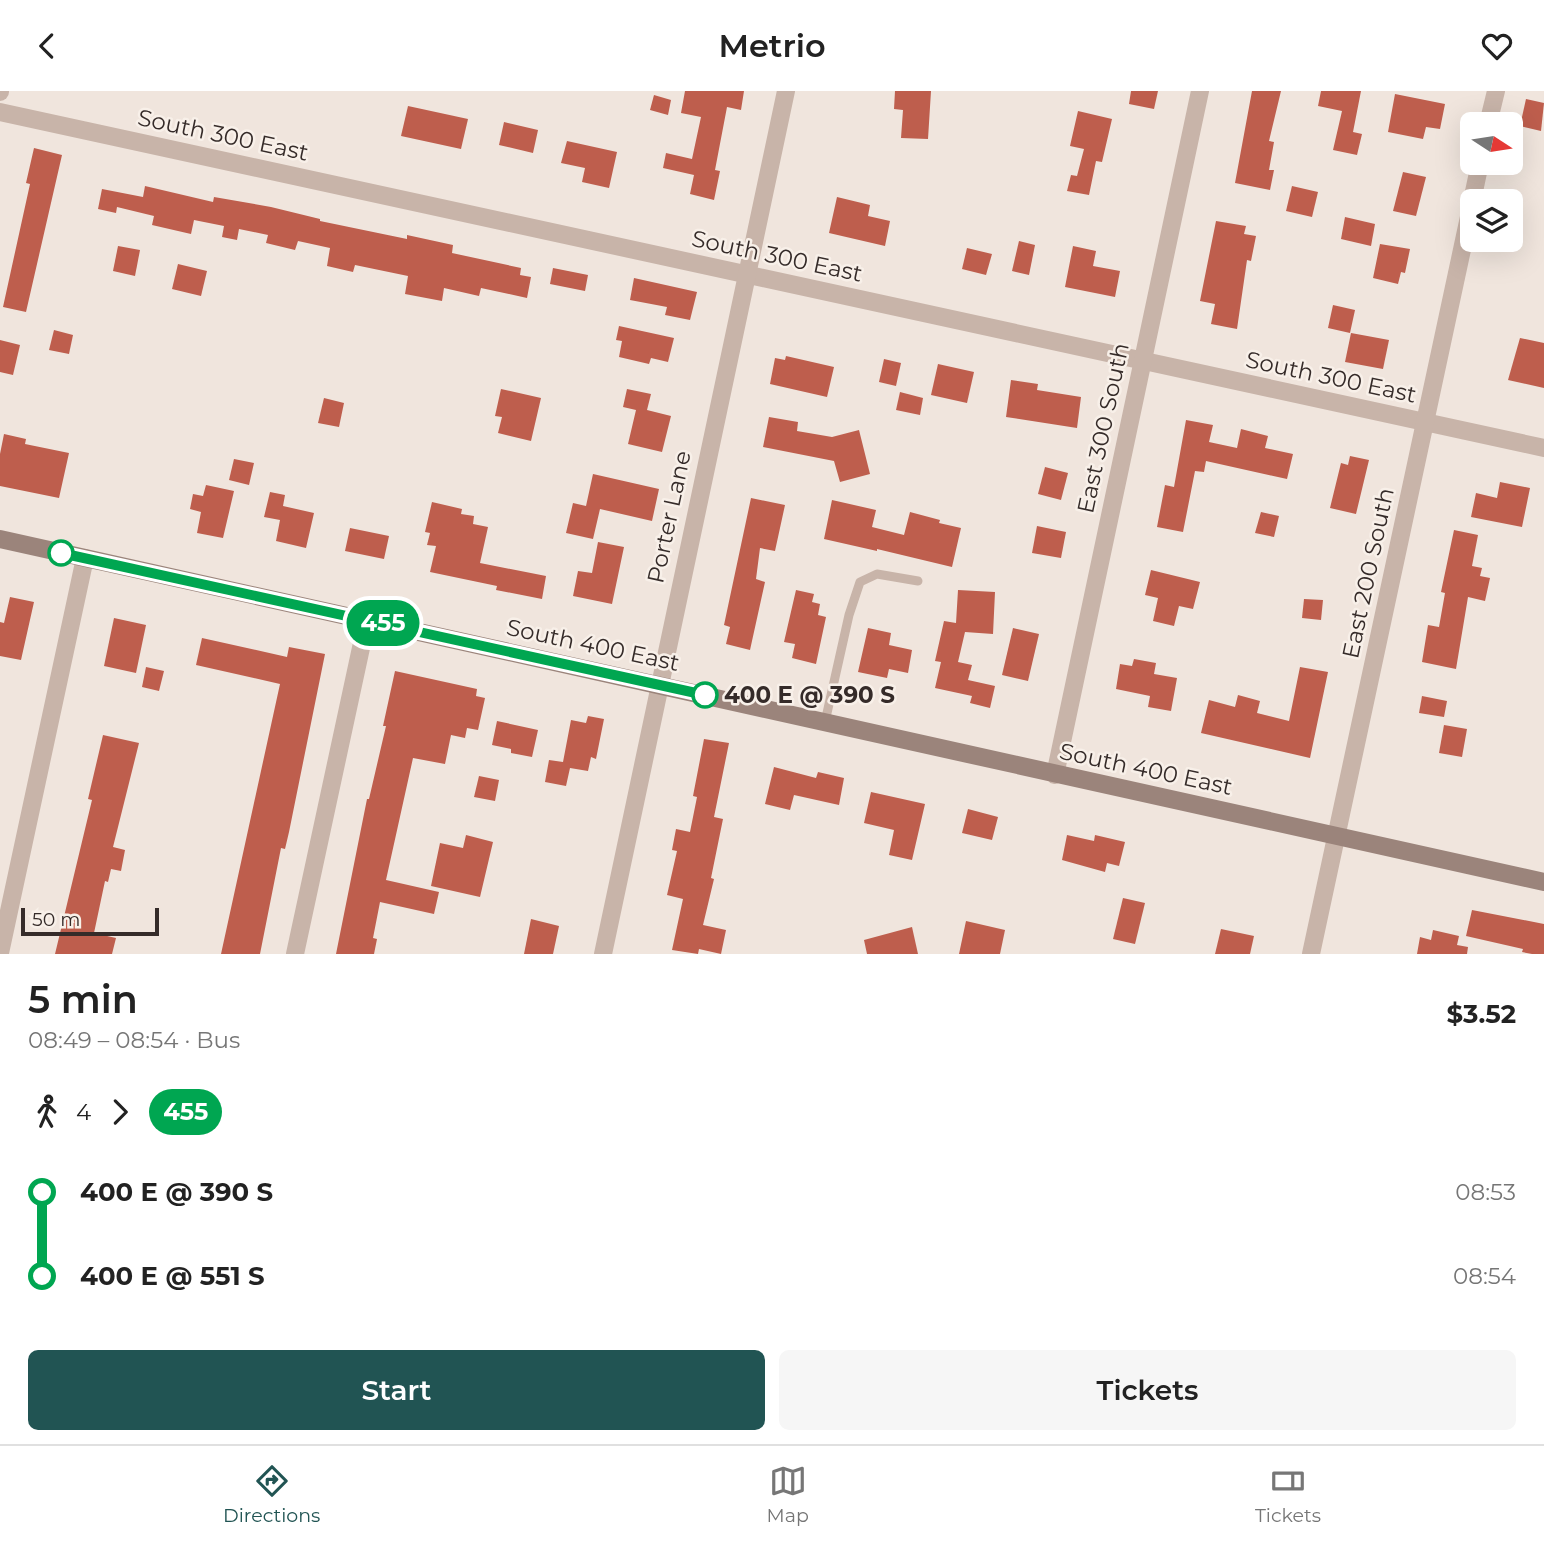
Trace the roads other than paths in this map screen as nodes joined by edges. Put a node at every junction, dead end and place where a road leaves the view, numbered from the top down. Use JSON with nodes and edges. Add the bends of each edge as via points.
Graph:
{"nodes":[{"id":1,"x":786,"y":91,"type":"edge"},
{"id":2,"x":1200,"y":91,"type":"edge"},
{"id":3,"x":1496,"y":91,"type":"edge"},
{"id":4,"x":0,"y":112,"type":"edge"},
{"id":5,"x":1491,"y":112,"type":"edge"},
{"id":6,"x":1461,"y":252,"type":"edge"},
{"id":7,"x":747,"y":274,"type":"junction"},
{"id":8,"x":1143,"y":361,"type":"junction"},
{"id":9,"x":1425,"y":422,"type":"junction"},
{"id":10,"x":1544,"y":448,"type":"edge"},
{"id":11,"x":0,"y":540,"type":"edge"},
{"id":12,"x":85,"y":558,"type":"junction"},
{"id":13,"x":918,"y":581,"type":"dead end"},
{"id":14,"x":367,"y":620,"type":"junction"},
{"id":15,"x":659,"y":684,"type":"junction"},
{"id":16,"x":825,"y":722,"type":"junction"},
{"id":17,"x":1055,"y":775,"type":"junction"},
{"id":18,"x":1336,"y":836,"type":"junction"},
{"id":19,"x":1544,"y":881,"type":"edge"},
{"id":20,"x":0,"y":953,"type":"edge"},
{"id":21,"x":295,"y":954,"type":"edge"},
{"id":22,"x":603,"y":954,"type":"edge"},
{"id":23,"x":1311,"y":954,"type":"edge"}],
"edges":[{"from":1,"to":7,"type":"street","name":"Porter Lane"},
{"from":2,"to":8,"type":"street","name":"East 300 South"},
{"from":3,"to":5,"type":"street"},
{"from":4,"to":7,"type":"street","name":"South 300 East"},
{"from":6,"to":9,"type":"street","name":"East 200 South"},
{"from":7,"to":8,"type":"street","name":"South 300 East"},
{"from":7,"to":15,"type":"street","name":"Porter Lane"},
{"from":8,"to":9,"type":"street","name":"South 300 East"},
{"from":8,"to":17,"type":"street","name":"East 300 South"},
{"from":9,"to":10,"type":"street","name":"South 300 East"},
{"from":9,"to":18,"type":"street","name":"East 200 South"},
{"from":11,"to":12,"type":"street","name":"South 400 East"},
{"from":12,"to":14,"type":"street","name":"South 400 East"},
{"from":12,"to":20,"type":"street"},
{"from":13,"to":16,"type":"lane","via":[[877,575],[860,582]]},
{"from":14,"to":15,"type":"street","name":"South 400 East"},
{"from":14,"to":21,"type":"street"},
{"from":15,"to":16,"type":"street","name":"South 400 East"},
{"from":15,"to":22,"type":"street","name":"Porter Lane"},
{"from":16,"to":17,"type":"street","name":"South 400 East"},
{"from":17,"to":18,"type":"street","name":"South 400 East"},
{"from":18,"to":19,"type":"street","name":"South 400 East"},
{"from":18,"to":23,"type":"street","name":"East 200 South"}]}
